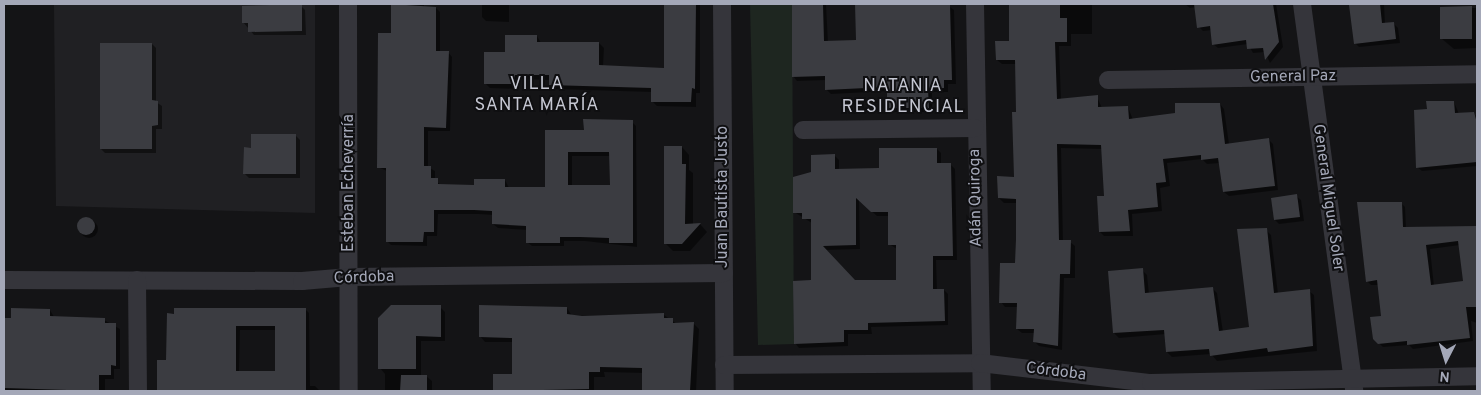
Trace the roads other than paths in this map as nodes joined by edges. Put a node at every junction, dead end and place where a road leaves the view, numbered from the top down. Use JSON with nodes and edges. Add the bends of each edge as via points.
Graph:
{"nodes":[{"id":1,"x":348,"y":4,"type":"edge"},
{"id":2,"x":722,"y":4,"type":"edge"},
{"id":3,"x":975,"y":4,"type":"edge"},
{"id":4,"x":1302,"y":4,"type":"edge"},
{"id":5,"x":1477,"y":74,"type":"edge"},
{"id":6,"x":1312,"y":77,"type":"junction"},
{"id":7,"x":1108,"y":80,"type":"dead end"},
{"id":8,"x":975,"y":128,"type":"junction"},
{"id":9,"x":803,"y":130,"type":"dead end"},
{"id":10,"x":724,"y":273,"type":"junction"},
{"id":11,"x":349,"y":277,"type":"junction"},
{"id":12,"x":4,"y":280,"type":"edge"},
{"id":13,"x":138,"y":280,"type":"junction"},
{"id":14,"x":980,"y":363,"type":"junction"},
{"id":15,"x":724,"y":365,"type":"junction"},
{"id":16,"x":1477,"y":376,"type":"edge"},
{"id":17,"x":1353,"y":385,"type":"edge"},
{"id":18,"x":138,"y":391,"type":"edge"},
{"id":19,"x":349,"y":391,"type":"edge"},
{"id":20,"x":724,"y":391,"type":"edge"},
{"id":21,"x":982,"y":391,"type":"edge"}],
"edges":[{"from":1,"to":11,"type":"street","name":"Esteban Echeverría"},
{"from":2,"to":10,"type":"street","name":"Juan Bautista Justo"},
{"from":3,"to":8,"type":"street","name":"Adán Quiroga"},
{"from":4,"to":6,"type":"street","name":"General Miguel Soler"},
{"from":5,"to":6,"type":"street","name":"General Paz"},
{"from":6,"to":7,"type":"street","name":"General Paz"},
{"from":6,"to":17,"type":"street","name":"General Miguel Soler"},
{"from":8,"to":9,"type":"street"},
{"from":8,"to":14,"type":"street","name":"Adán Quiroga"},
{"from":10,"to":11,"type":"street","name":"Córdoba"},
{"from":10,"to":15,"type":"street","name":"Juan Bautista Justo"},
{"from":11,"to":13,"type":"street","name":"Córdoba","via":[[302,281]]},
{"from":11,"to":19,"type":"street","name":"Esteban Echeverría"},
{"from":12,"to":13,"type":"street","name":"Córdoba"},
{"from":13,"to":18,"type":"street"},
{"from":14,"to":15,"type":"street","name":"Córdoba"},
{"from":14,"to":17,"type":"street","name":"Córdoba","via":[[1151,384]]},
{"from":14,"to":21,"type":"street","name":"Adán Quiroga"},
{"from":15,"to":20,"type":"street","name":"Juan Bautista Justo"},
{"from":16,"to":17,"type":"street","name":"Córdoba"}]}
